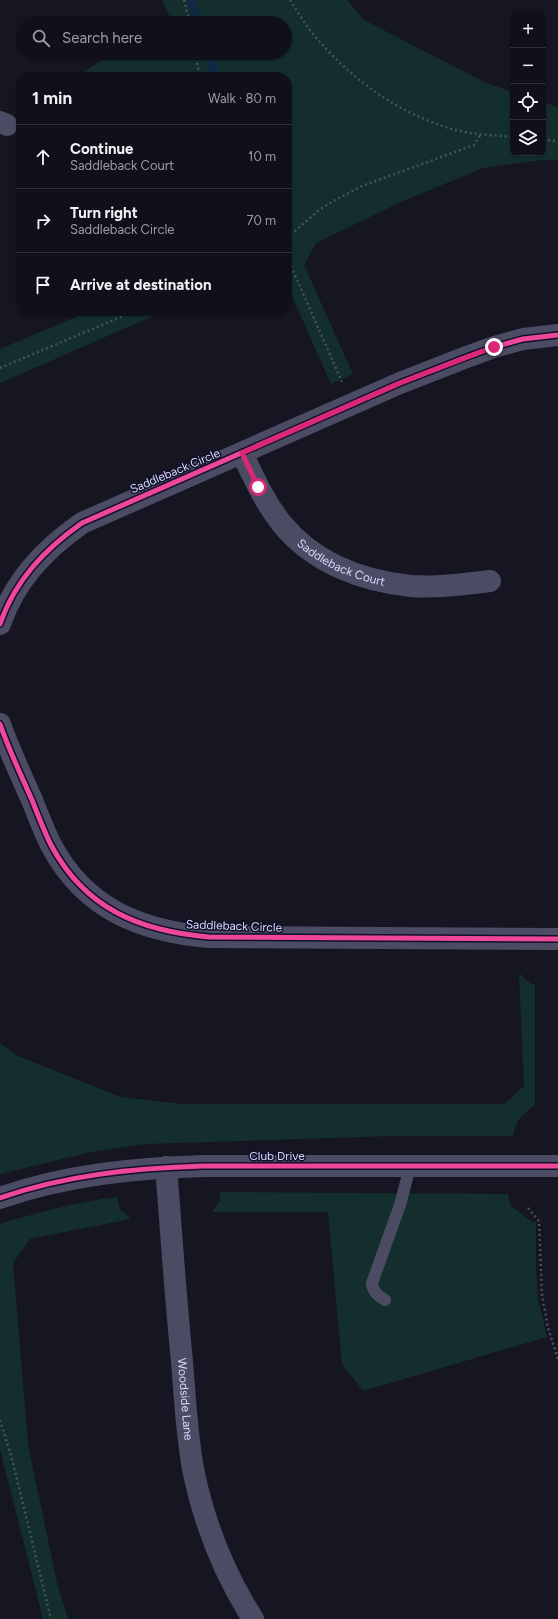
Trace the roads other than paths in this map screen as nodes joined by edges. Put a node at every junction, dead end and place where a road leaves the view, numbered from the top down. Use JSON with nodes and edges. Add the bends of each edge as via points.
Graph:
{"nodes":[{"id":1,"x":558,"y":335,"type":"edge"},
{"id":2,"x":242,"y":453,"type":"junction"},
{"id":3,"x":490,"y":581,"type":"dead end"},
{"id":4,"x":0,"y":624,"type":"edge"},
{"id":5,"x":0,"y":724,"type":"edge"},
{"id":6,"x":558,"y":939,"type":"edge"},
{"id":7,"x":410,"y":1166,"type":"junction"},
{"id":8,"x":558,"y":1166,"type":"edge"},
{"id":9,"x":166,"y":1167,"type":"junction"},
{"id":10,"x":0,"y":1198,"type":"edge"},
{"id":11,"x":384,"y":1300,"type":"dead end"},
{"id":12,"x":254,"y":1619,"type":"edge"}],
"edges":[{"from":1,"to":2,"type":"street","name":"Saddleback Circle","via":[[523,339],[464,358],[393,386]]},
{"from":2,"to":3,"type":"street","name":"Saddleback Court","via":[[265,499],[282,523],[299,542],[336,566],[371,579],[412,586]]},
{"from":2,"to":4,"type":"street","name":"Saddleback Circle","via":[[98,515],[68,532],[44,553],[19,583]]},
{"from":5,"to":6,"type":"street","name":"Saddleback Circle","via":[[51,845],[70,875],[103,906],[136,922],[174,933],[209,937]]},
{"from":7,"to":8,"type":"street","name":"Club Drive"},
{"from":7,"to":9,"type":"street","name":"Club Drive"},
{"from":7,"to":11,"type":"lane","via":[[400,1205],[372,1283],[376,1294]]},
{"from":9,"to":10,"type":"street","name":"Club Drive","via":[[103,1173]]},
{"from":9,"to":12,"type":"street","name":"Woodside Lane","via":[[173,1268],[194,1473],[207,1524],[217,1549]]}]}
